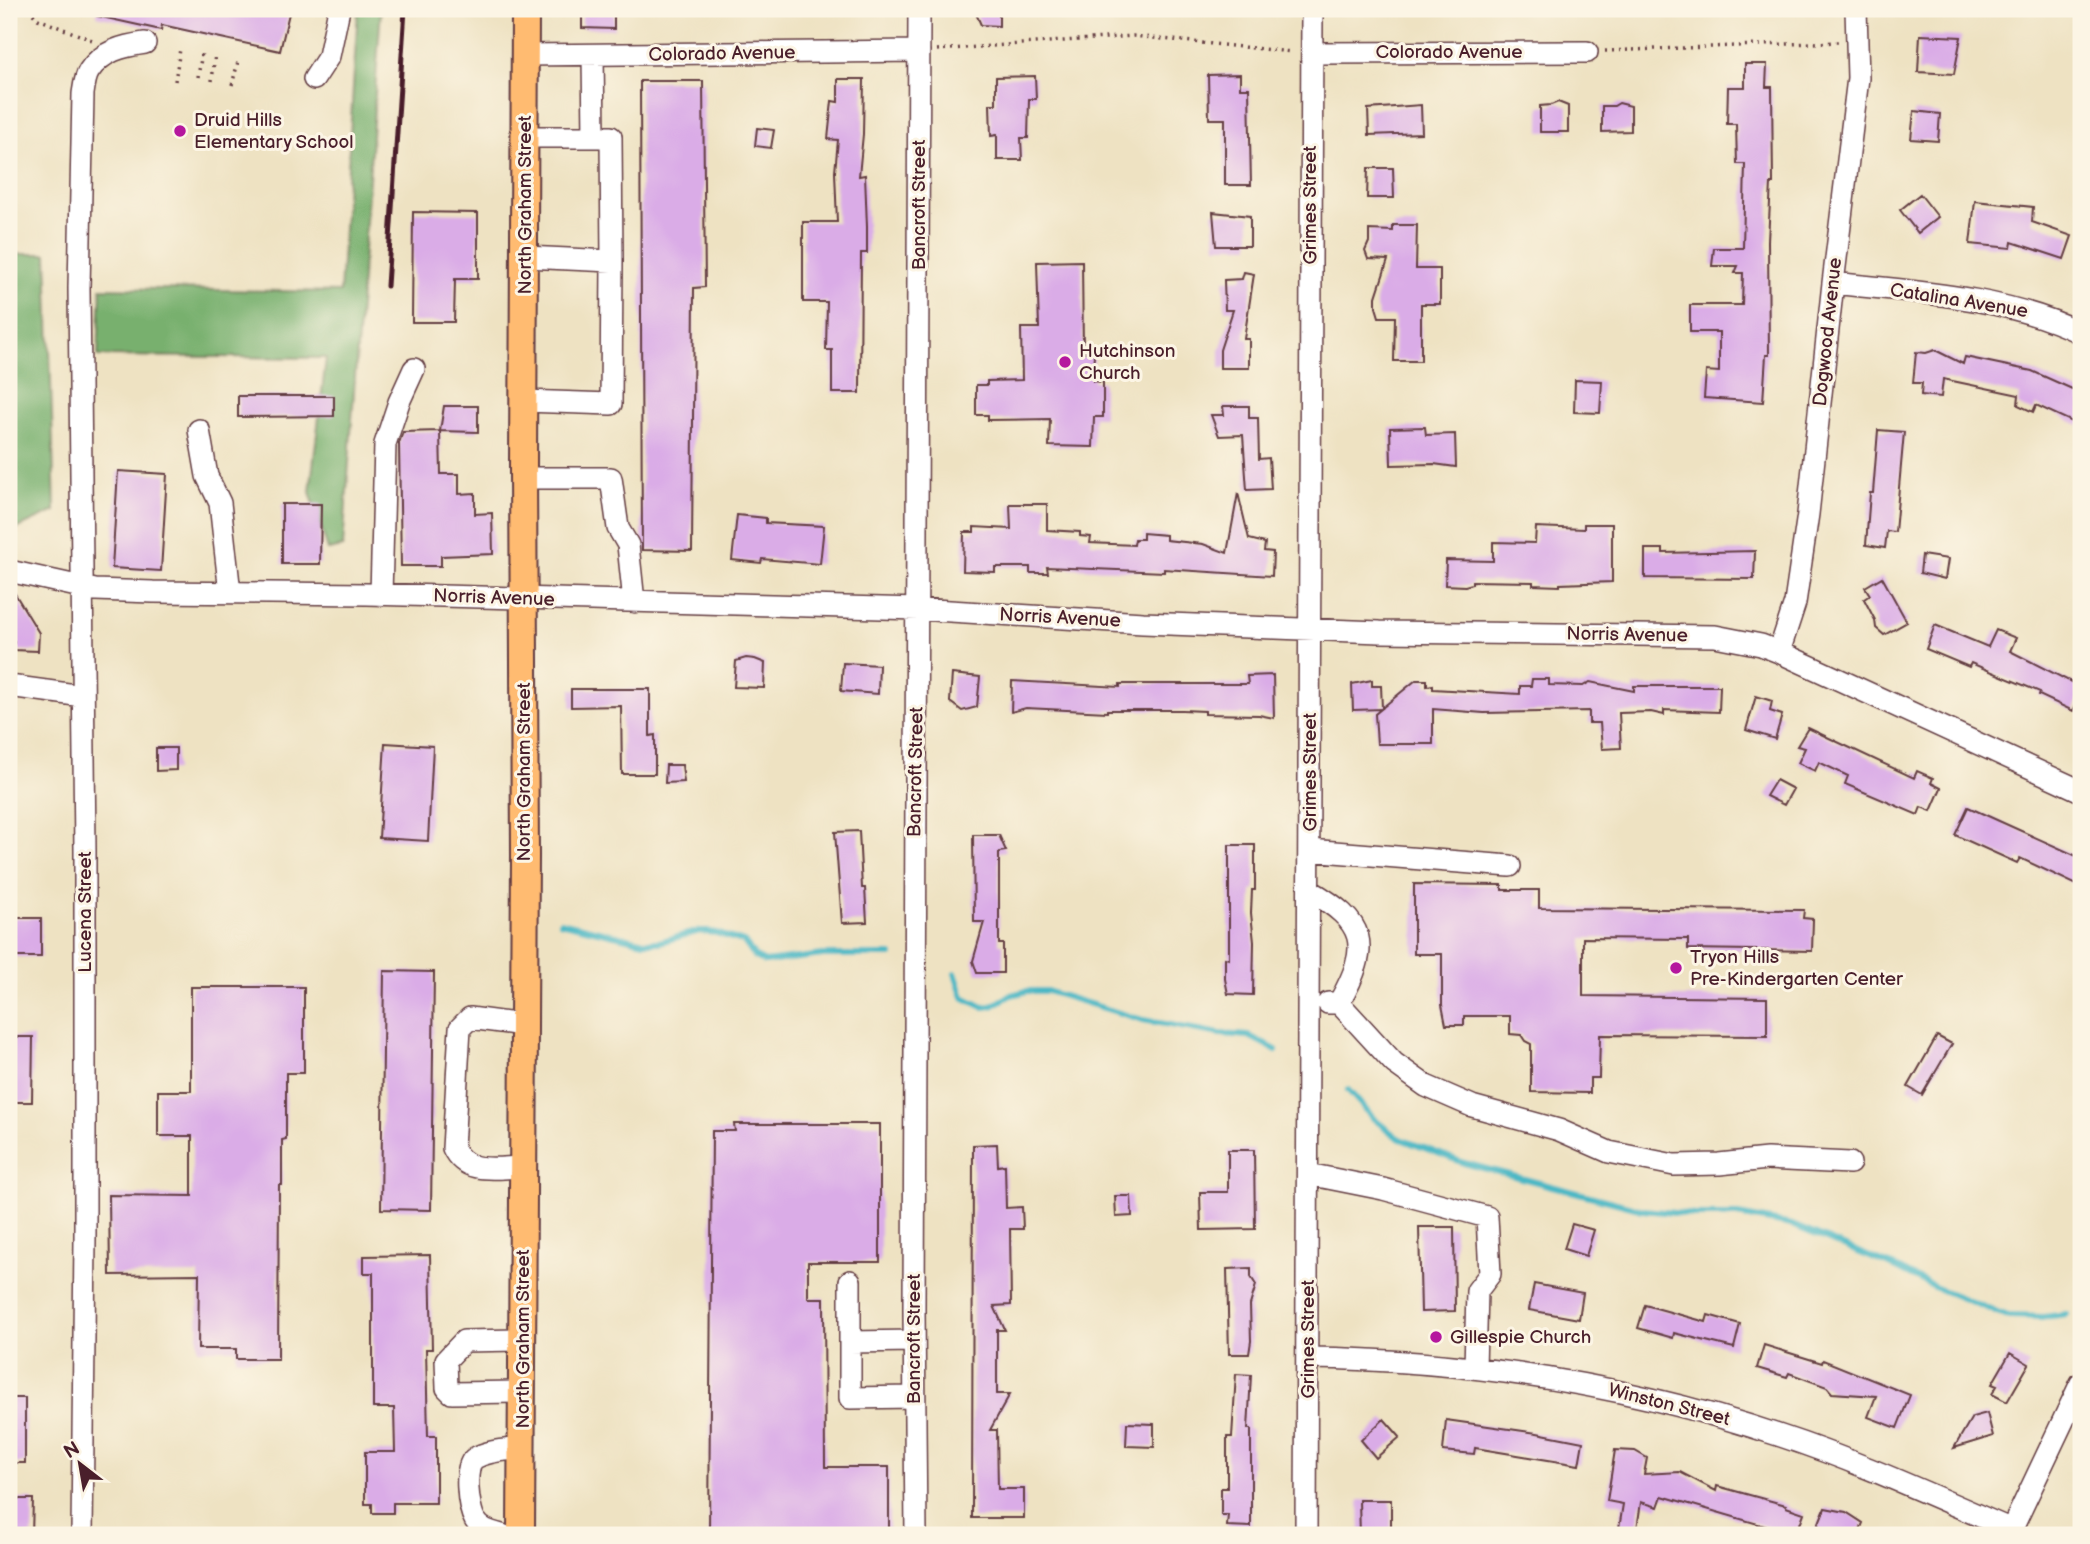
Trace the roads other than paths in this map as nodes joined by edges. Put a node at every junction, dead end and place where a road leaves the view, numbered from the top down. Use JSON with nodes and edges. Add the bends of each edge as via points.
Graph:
{"nodes":[{"id":1,"x":339,"y":9,"type":"edge"},
{"id":2,"x":526,"y":9,"type":"edge"},
{"id":3,"x":919,"y":9,"type":"edge"},
{"id":4,"x":1312,"y":9,"type":"edge"},
{"id":5,"x":1856,"y":9,"type":"edge"},
{"id":6,"x":145,"y":43,"type":"dead end"},
{"id":7,"x":919,"y":51,"type":"junction"},
{"id":8,"x":1587,"y":52,"type":"road end"},
{"id":9,"x":1312,"y":53,"type":"junction"},
{"id":10,"x":525,"y":55,"type":"junction"},
{"id":11,"x":593,"y":55,"type":"junction"},
{"id":12,"x":314,"y":79,"type":"dead end"},
{"id":13,"x":526,"y":137,"type":"junction"},
{"id":14,"x":594,"y":137,"type":"junction"},
{"id":15,"x":525,"y":257,"type":"junction"},
{"id":16,"x":612,"y":261,"type":"junction"},
{"id":17,"x":1833,"y":283,"type":"junction"},
{"id":18,"x":2081,"y":333,"type":"edge"},
{"id":19,"x":414,"y":369,"type":"dead end"},
{"id":20,"x":524,"y":401,"type":"junction"},
{"id":21,"x":199,"y":430,"type":"dead end"},
{"id":22,"x":523,"y":478,"type":"junction"},
{"id":23,"x":9,"y":571,"type":"edge"},
{"id":24,"x":81,"y":587,"type":"junction"},
{"id":25,"x":230,"y":593,"type":"junction"},
{"id":26,"x":381,"y":595,"type":"junction"},
{"id":27,"x":523,"y":599,"type":"junction"},
{"id":28,"x":635,"y":601,"type":"junction"},
{"id":29,"x":918,"y":609,"type":"junction"},
{"id":30,"x":1310,"y":629,"type":"junction"},
{"id":31,"x":1779,"y":652,"type":"junction"},
{"id":32,"x":9,"y":686,"type":"edge"},
{"id":33,"x":83,"y":696,"type":"junction"},
{"id":34,"x":2081,"y":791,"type":"edge"},
{"id":35,"x":1309,"y":850,"type":"junction"},
{"id":36,"x":1510,"y":866,"type":"dead end"},
{"id":37,"x":1309,"y":890,"type":"junction"},
{"id":38,"x":1308,"y":1003,"type":"junction"},
{"id":39,"x":1339,"y":1003,"type":"junction"},
{"id":40,"x":523,"y":1025,"type":"junction"},
{"id":41,"x":1850,"y":1163,"type":"dead end"},
{"id":42,"x":524,"y":1167,"type":"junction"},
{"id":43,"x":1308,"y":1174,"type":"junction"},
{"id":44,"x":850,"y":1282,"type":"dead end"},
{"id":45,"x":523,"y":1340,"type":"junction"},
{"id":46,"x":914,"y":1341,"type":"junction"},
{"id":47,"x":850,"y":1342,"type":"junction"},
{"id":48,"x":1307,"y":1358,"type":"junction"},
{"id":49,"x":1475,"y":1368,"type":"junction"},
{"id":50,"x":2081,"y":1383,"type":"edge"},
{"id":51,"x":523,"y":1392,"type":"junction"},
{"id":52,"x":914,"y":1397,"type":"junction"},
{"id":53,"x":523,"y":1448,"type":"junction"},
{"id":54,"x":2010,"y":1533,"type":"edge"},
{"id":55,"x":82,"y":1535,"type":"edge"},
{"id":56,"x":502,"y":1535,"type":"edge"},
{"id":57,"x":521,"y":1535,"type":"edge"},
{"id":58,"x":916,"y":1535,"type":"edge"},
{"id":59,"x":1306,"y":1535,"type":"edge"}],
"edges":[{"from":1,"to":12,"type":"street","via":[[329,56]]},
{"from":2,"to":10,"type":"main road","name":"North Graham Street"},
{"from":3,"to":7,"type":"street","name":"Bancroft Street"},
{"from":4,"to":9,"type":"street","name":"Grimes Street"},
{"from":5,"to":17,"type":"street","name":"Dogwood Avenue","via":[[1858,78]]},
{"from":6,"to":24,"type":"street","name":"Lucena Street","via":[[122,46],[105,55],[88,72],[83,94]]},
{"from":7,"to":11,"type":"street","name":"Colorado Avenue"},
{"from":7,"to":29,"type":"street","name":"Bancroft Street"},
{"from":8,"to":9,"type":"street","name":"Colorado Avenue"},
{"from":9,"to":30,"type":"street","name":"Grimes Street"},
{"from":10,"to":11,"type":"street","name":"Colorado Avenue"},
{"from":10,"to":13,"type":"main road","name":"North Graham Street"},
{"from":11,"to":14,"type":"street"},
{"from":13,"to":14,"type":"street"},
{"from":13,"to":15,"type":"main road","name":"North Graham Street"},
{"from":14,"to":16,"type":"street","via":[[611,136]]},
{"from":15,"to":16,"type":"street"},
{"from":15,"to":20,"type":"main road","name":"North Graham Street"},
{"from":16,"to":20,"type":"street","via":[[611,404]]},
{"from":17,"to":18,"type":"street","name":"Catalina Avenue","via":[[2019,308]]},
{"from":17,"to":31,"type":"street","name":"Dogwood Avenue","via":[[1795,603]]},
{"from":19,"to":26,"type":"street","via":[[385,444]]},
{"from":20,"to":22,"type":"main road","name":"North Graham Street"},
{"from":21,"to":25,"type":"street","via":[[207,476],[220,503]]},
{"from":22,"to":27,"type":"main road","name":"North Graham Street"},
{"from":22,"to":28,"type":"street","via":[[611,478],[618,528],[628,545]]},
{"from":23,"to":24,"type":"street","name":"Norris Avenue"},
{"from":24,"to":25,"type":"street","name":"Norris Avenue"},
{"from":24,"to":33,"type":"street","name":"Lucena Street"},
{"from":25,"to":26,"type":"street","name":"Norris Avenue"},
{"from":26,"to":27,"type":"street","name":"Norris Avenue"},
{"from":27,"to":28,"type":"street","name":"Norris Avenue"},
{"from":27,"to":40,"type":"main road","name":"North Graham Street"},
{"from":28,"to":29,"type":"street","name":"Norris Avenue"},
{"from":29,"to":30,"type":"street","name":"Norris Avenue"},
{"from":29,"to":46,"type":"street","name":"Bancroft Street"},
{"from":30,"to":31,"type":"street","name":"Norris Avenue","via":[[1715,636]]},
{"from":30,"to":35,"type":"street","name":"Grimes Street"},
{"from":31,"to":34,"type":"street","name":"Norris Avenue"},
{"from":32,"to":33,"type":"street"},
{"from":33,"to":55,"type":"street","name":"Lucena Street"},
{"from":35,"to":36,"type":"street"},
{"from":35,"to":37,"type":"street","name":"Grimes Street"},
{"from":37,"to":38,"type":"street","name":"Grimes Street"},
{"from":37,"to":39,"type":"street","via":[[1336,905],[1356,927],[1360,951],[1353,979]]},
{"from":38,"to":39,"type":"street"},
{"from":38,"to":43,"type":"street","name":"Grimes Street"},
{"from":39,"to":41,"type":"street","via":[[1394,1063],[1426,1086],[1472,1106],[1559,1130],[1609,1152],[1674,1165],[1768,1159]]},
{"from":40,"to":42,"type":"main road","name":"North Graham Street"},
{"from":40,"to":42,"type":"street","via":[[470,1018],[460,1028],[453,1148],[471,1167]]},
{"from":42,"to":45,"type":"main road","name":"North Graham Street"},
{"from":43,"to":48,"type":"street","name":"Grimes Street"},
{"from":43,"to":49,"type":"street","via":[[1487,1217],[1490,1274],[1477,1291]]},
{"from":44,"to":47,"type":"street"},
{"from":45,"to":51,"type":"main road","name":"North Graham Street"},
{"from":45,"to":51,"type":"street","via":[[464,1341],[446,1360],[447,1388],[452,1393]]},
{"from":46,"to":47,"type":"street"},
{"from":46,"to":52,"type":"street","name":"Bancroft Street"},
{"from":47,"to":52,"type":"street","via":[[850,1398]]},
{"from":48,"to":49,"type":"street","name":"Winston Street"},
{"from":48,"to":59,"type":"street","name":"Grimes Street"},
{"from":49,"to":54,"type":"street","name":"Winston Street","via":[[1602,1388],[1772,1433],[1860,1464]]},
{"from":50,"to":54,"type":"street"},
{"from":51,"to":53,"type":"main road","name":"North Graham Street"},
{"from":52,"to":58,"type":"street","name":"Bancroft Street"},
{"from":53,"to":56,"type":"street","via":[[489,1453],[473,1459],[467,1468],[474,1519],[486,1531]]},
{"from":53,"to":57,"type":"main road","name":"North Graham Street"}]}
